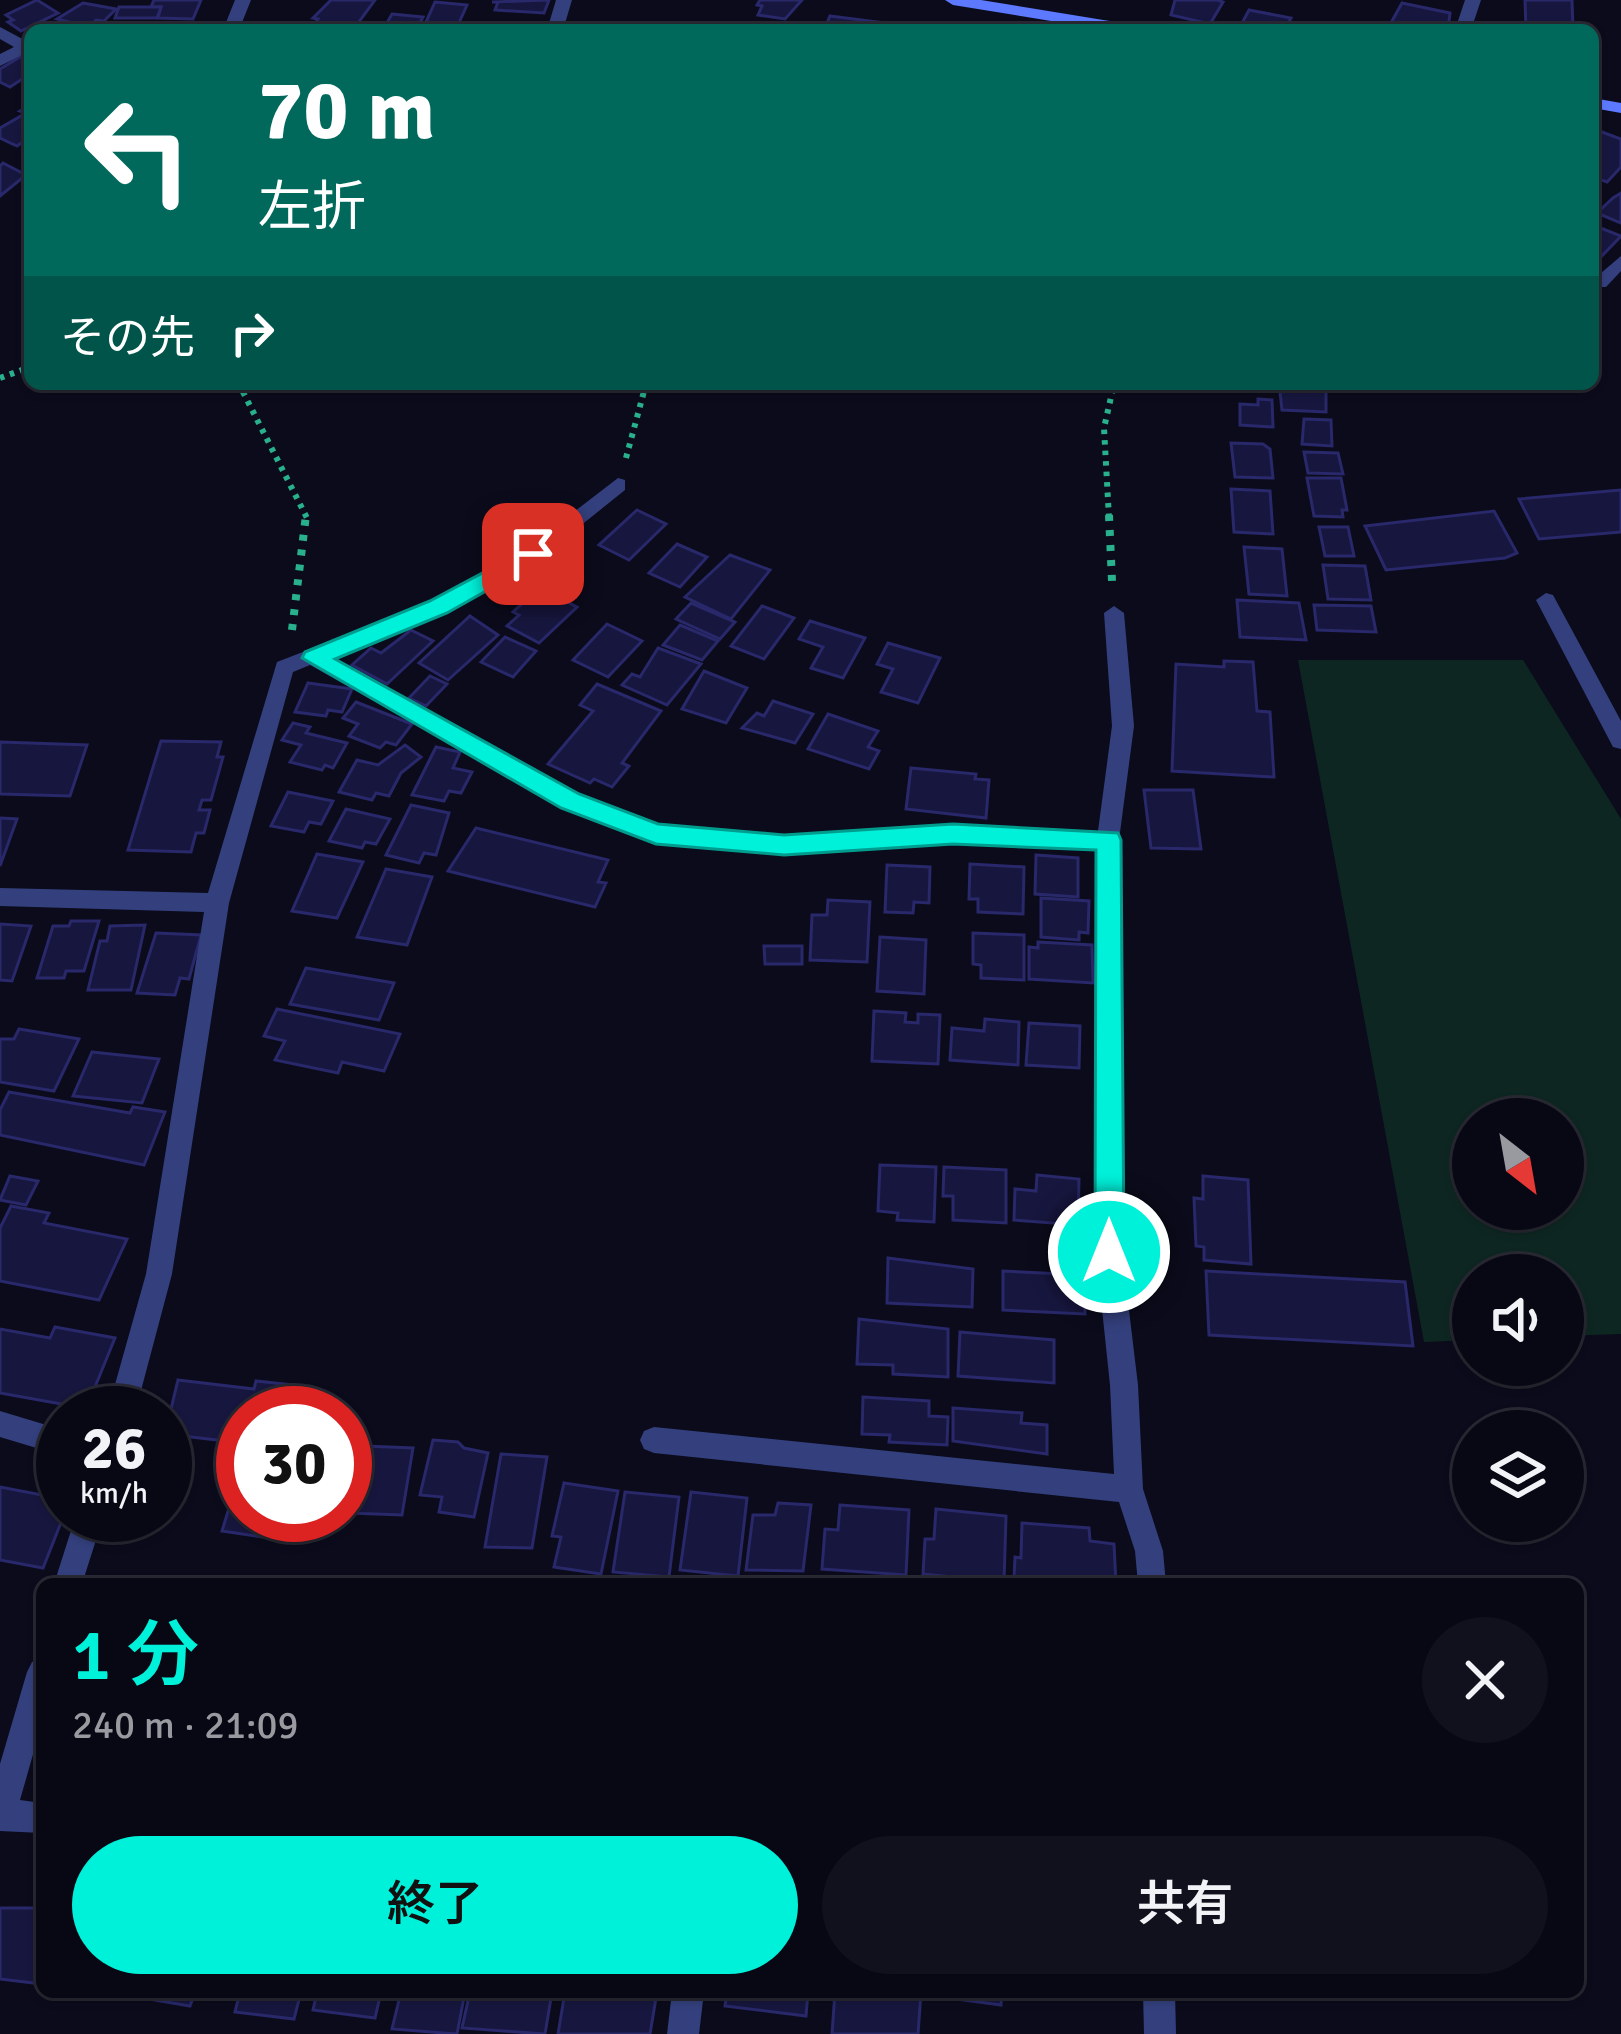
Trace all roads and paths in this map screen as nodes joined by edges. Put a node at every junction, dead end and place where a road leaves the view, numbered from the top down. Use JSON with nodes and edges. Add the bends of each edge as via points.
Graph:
{"nodes":[{"id":1,"x":953,"y":0,"type":"edge"},
{"id":2,"x":1098,"y":24,"type":"edge"},
{"id":3,"x":1621,"y":261,"type":"edge"},
{"id":4,"x":1600,"y":283,"type":"dead end"},
{"id":5,"x":245,"y":390,"type":"edge"},
{"id":6,"x":644,"y":390,"type":"edge"},
{"id":7,"x":1113,"y":390,"type":"edge"},
{"id":8,"x":618,"y":484,"type":"joint"},
{"id":9,"x":1546,"y":600,"type":"dead end"},
{"id":10,"x":1114,"y":613,"type":"joint"},
{"id":11,"x":314,"y":658,"type":"junction"},
{"id":12,"x":284,"y":667,"type":"junction"},
{"id":13,"x":1621,"y":741,"type":"edge"},
{"id":14,"x":1108,"y":840,"type":"junction"},
{"id":15,"x":0,"y":896,"type":"edge"},
{"id":16,"x":218,"y":903,"type":"junction"},
{"id":17,"x":129,"y":1386,"type":"edge"},
{"id":18,"x":0,"y":1424,"type":"edge"},
{"id":19,"x":36,"y":1435,"type":"edge"},
{"id":20,"x":654,"y":1440,"type":"dead end"},
{"id":21,"x":1129,"y":1489,"type":"junction"},
{"id":22,"x":81,"y":1542,"type":"edge"},
{"id":23,"x":70,"y":1578,"type":"edge"},
{"id":24,"x":1151,"y":1578,"type":"edge"},
{"id":25,"x":36,"y":1692,"type":"edge"},
{"id":26,"x":0,"y":1815,"type":"edge"},
{"id":27,"x":36,"y":1818,"type":"edge"},
{"id":28,"x":687,"y":1998,"type":"edge"},
{"id":29,"x":1159,"y":1998,"type":"edge"},
{"id":30,"x":682,"y":2034,"type":"edge"},
{"id":31,"x":1160,"y":2034,"type":"edge"}],
"edges":[{"from":1,"to":2,"type":"main road"},
{"from":3,"to":4,"type":"street"},
{"from":5,"to":12,"type":"path","via":[[307,517]]},
{"from":6,"to":8,"type":"path"},
{"from":7,"to":10,"type":"path","via":[[1104,428]]},
{"from":8,"to":11,"type":"street","via":[[512,570]]},
{"from":9,"to":13,"type":"street"},
{"from":10,"to":14,"type":"street","via":[[1123,726]]},
{"from":11,"to":12,"type":"street"},
{"from":11,"to":14,"type":"street","via":[[570,801],[656,834],[784,845],[953,834]]},
{"from":12,"to":16,"type":"street"},
{"from":14,"to":21,"type":"street","via":[[1109,1252]]},
{"from":15,"to":16,"type":"street"},
{"from":16,"to":17,"type":"street","via":[[159,1274]]},
{"from":18,"to":19,"type":"street"},
{"from":20,"to":21,"type":"street"},
{"from":21,"to":24,"type":"street"},
{"from":22,"to":23,"type":"street"},
{"from":25,"to":26,"type":"street"},
{"from":26,"to":27,"type":"street"},
{"from":28,"to":30,"type":"street"},
{"from":29,"to":31,"type":"street"}]}
